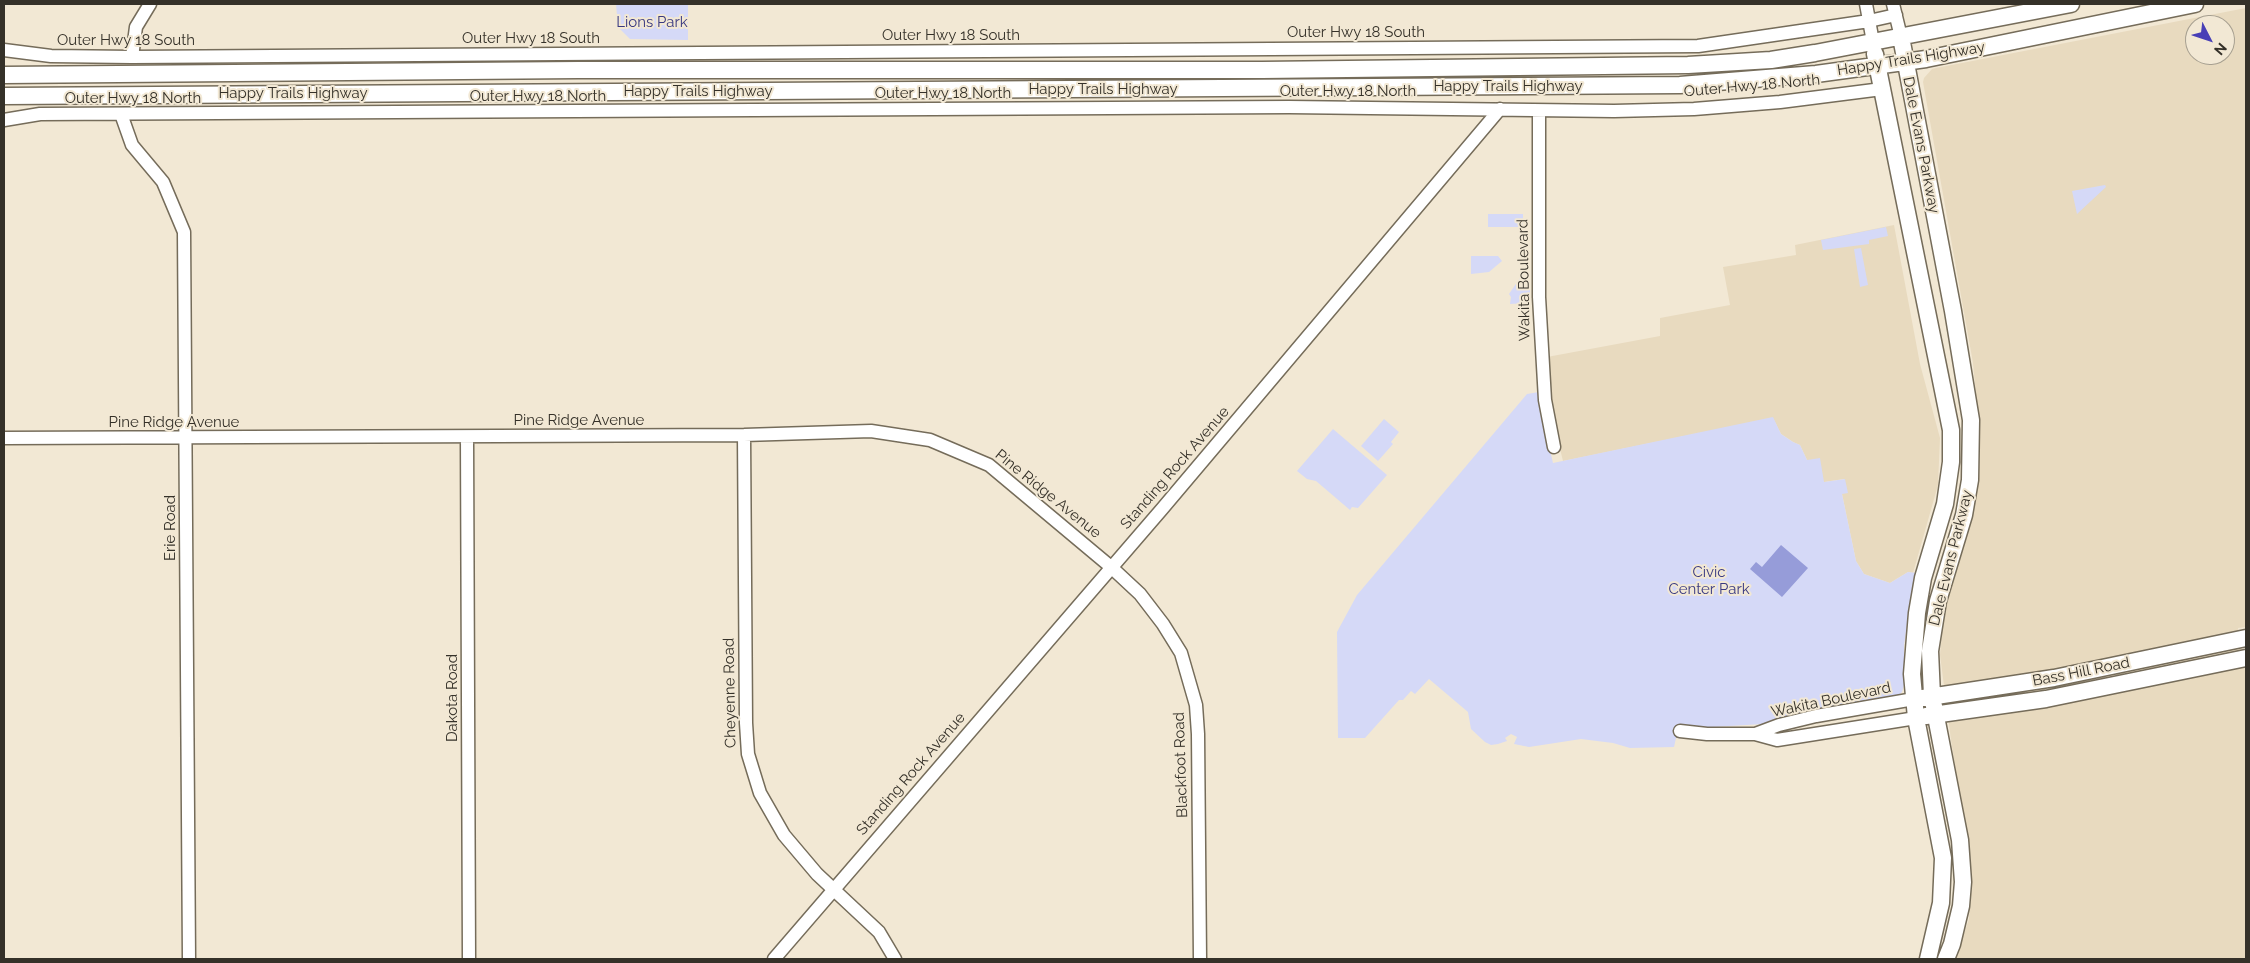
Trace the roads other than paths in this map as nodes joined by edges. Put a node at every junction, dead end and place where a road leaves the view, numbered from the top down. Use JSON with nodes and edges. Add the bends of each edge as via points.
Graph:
{"nodes":[{"id":1,"x":150,"y":4,"type":"edge"},
{"id":2,"x":1866,"y":4,"type":"edge"},
{"id":3,"x":2071,"y":4,"type":"edge"},
{"id":4,"x":2195,"y":4,"type":"edge"},
{"id":5,"x":1894,"y":9,"type":"edge"},
{"id":6,"x":1869,"y":21,"type":"junction"},
{"id":7,"x":1901,"y":37,"type":"junction"},
{"id":8,"x":1873,"y":42,"type":"junction"},
{"id":9,"x":4,"y":50,"type":"edge"},
{"id":10,"x":132,"y":57,"type":"junction"},
{"id":11,"x":1906,"y":62,"type":"junction"},
{"id":12,"x":1877,"y":65,"type":"junction"},
{"id":13,"x":4,"y":75,"type":"edge"},
{"id":14,"x":1882,"y":89,"type":"junction"},
{"id":15,"x":4,"y":96,"type":"edge"},
{"id":16,"x":1500,"y":109,"type":"junction"},
{"id":17,"x":1539,"y":111,"type":"junction"},
{"id":18,"x":120,"y":114,"type":"junction"},
{"id":19,"x":4,"y":120,"type":"edge"},
{"id":20,"x":744,"y":435,"type":"junction"},
{"id":21,"x":467,"y":437,"type":"junction"},
{"id":22,"x":4,"y":438,"type":"edge"},
{"id":23,"x":186,"y":438,"type":"junction"},
{"id":24,"x":1554,"y":447,"type":"dead end"},
{"id":25,"x":1111,"y":567,"type":"junction"},
{"id":26,"x":2246,"y":638,"type":"edge"},
{"id":27,"x":2246,"y":658,"type":"edge"},
{"id":28,"x":1932,"y":696,"type":"junction"},
{"id":29,"x":1914,"y":699,"type":"junction"},
{"id":30,"x":1935,"y":715,"type":"junction"},
{"id":31,"x":1916,"y":718,"type":"junction"},
{"id":32,"x":1680,"y":731,"type":"dead end"},
{"id":33,"x":1755,"y":734,"type":"junction"},
{"id":34,"x":833,"y":889,"type":"junction"},
{"id":35,"x":189,"y":959,"type":"edge"},
{"id":36,"x":469,"y":959,"type":"edge"},
{"id":37,"x":774,"y":959,"type":"edge"},
{"id":38,"x":895,"y":959,"type":"edge"},
{"id":39,"x":1200,"y":959,"type":"edge"},
{"id":40,"x":1928,"y":959,"type":"edge"},
{"id":41,"x":1946,"y":959,"type":"edge"}],
"edges":[{"from":1,"to":10,"type":"street","via":[[136,27]]},
{"from":2,"to":6,"type":"street"},
{"from":3,"to":7,"type":"main road","name":"Happy Trails Highway"},
{"from":4,"to":11,"type":"main road","name":"Happy Trails Highway"},
{"from":5,"to":6,"type":"street","name":"Outer Hwy 18 South"},
{"from":5,"to":7,"type":"street"},
{"from":6,"to":8,"type":"street"},
{"from":6,"to":10,"type":"street","name":"Outer Hwy 18 South","via":[[1698,46]]},
{"from":7,"to":8,"type":"main road","name":"Happy Trails Highway"},
{"from":7,"to":11,"type":"main road","name":"Dale Evans Parkway"},
{"from":8,"to":12,"type":"main road","name":"Dale Evans Parkway"},
{"from":8,"to":13,"type":"main road","name":"Happy Trails Highway","via":[[1771,60],[1688,65]]},
{"from":9,"to":10,"type":"street","name":"Outer Hwy 18 South","via":[[51,56]]},
{"from":11,"to":12,"type":"main road","name":"Happy Trails Highway"},
{"from":11,"to":28,"type":"main road","name":"Dale Evans Parkway","via":[[1971,420],[1970,480],[1964,515],[1938,601],[1930,651]]},
{"from":12,"to":14,"type":"main road","name":"Dale Evans Parkway"},
{"from":12,"to":15,"type":"main road","name":"Happy Trails Highway","via":[[1816,74],[1680,85]]},
{"from":14,"to":17,"type":"street","name":"Outer Hwy 18 North","via":[[1694,109]]},
{"from":14,"to":29,"type":"main road","name":"Dale Evans Parkway","via":[[1951,430],[1951,462],[1945,504],[1923,578],[1917,613],[1912,674]]},
{"from":16,"to":17,"type":"street","name":"Outer Hwy 18 North"},
{"from":16,"to":18,"type":"street","name":"Outer Hwy 18 North","via":[[1289,107]]},
{"from":16,"to":25,"type":"street","name":"Standing Rock Avenue"},
{"from":17,"to":24,"type":"street","name":"Wakita Boulevard","via":[[1539,297],[1545,400]]},
{"from":18,"to":19,"type":"street","name":"Outer Hwy 18 North","via":[[40,114]]},
{"from":18,"to":23,"type":"street","name":"Erie Road","via":[[132,145],[163,182],[184,232]]},
{"from":20,"to":21,"type":"street","name":"Pine Ridge Avenue"},
{"from":20,"to":25,"type":"street","name":"Pine Ridge Avenue","via":[[871,431],[930,440],[989,465]]},
{"from":20,"to":34,"type":"street","name":"Cheyenne Road","via":[[748,754],[760,793],[784,835],[800,857]]},
{"from":21,"to":23,"type":"street","name":"Pine Ridge Avenue"},
{"from":21,"to":36,"type":"street","name":"Dakota Road"},
{"from":22,"to":23,"type":"street","name":"Pine Ridge Avenue"},
{"from":23,"to":35,"type":"street","name":"Erie Road"},
{"from":25,"to":34,"type":"street","name":"Standing Rock Avenue"},
{"from":25,"to":39,"type":"street","name":"Blackfoot Road","via":[[1140,594],[1181,653],[1196,705]]},
{"from":26,"to":28,"type":"main road","name":"Bass Hill Road","via":[[2054,678]]},
{"from":27,"to":30,"type":"main road","name":"Bass Hill Road","via":[[2046,699]]},
{"from":28,"to":29,"type":"main road","name":"Bass Hill Road"},
{"from":28,"to":30,"type":"main road","name":"Dale Evans Parkway"},
{"from":29,"to":31,"type":"main road","name":"Dale Evans Parkway"},
{"from":29,"to":33,"type":"street","name":"Wakita Boulevard","via":[[1816,716]]},
{"from":30,"to":31,"type":"main road","name":"Bass Hill Road"},
{"from":30,"to":41,"type":"main road","name":"Dale Evans Parkway","via":[[1960,840],[1963,882],[1961,906]]},
{"from":31,"to":33,"type":"street","name":"Wakita Boulevard","via":[[1777,740]]},
{"from":31,"to":40,"type":"main road","name":"Dale Evans Parkway","via":[[1943,858],[1941,903]]},
{"from":32,"to":33,"type":"street","name":"Wakita Boulevard"},
{"from":34,"to":37,"type":"street","name":"Standing Rock Avenue"},
{"from":34,"to":38,"type":"street","name":"Cheyenne Road","via":[[879,932]]}]}
